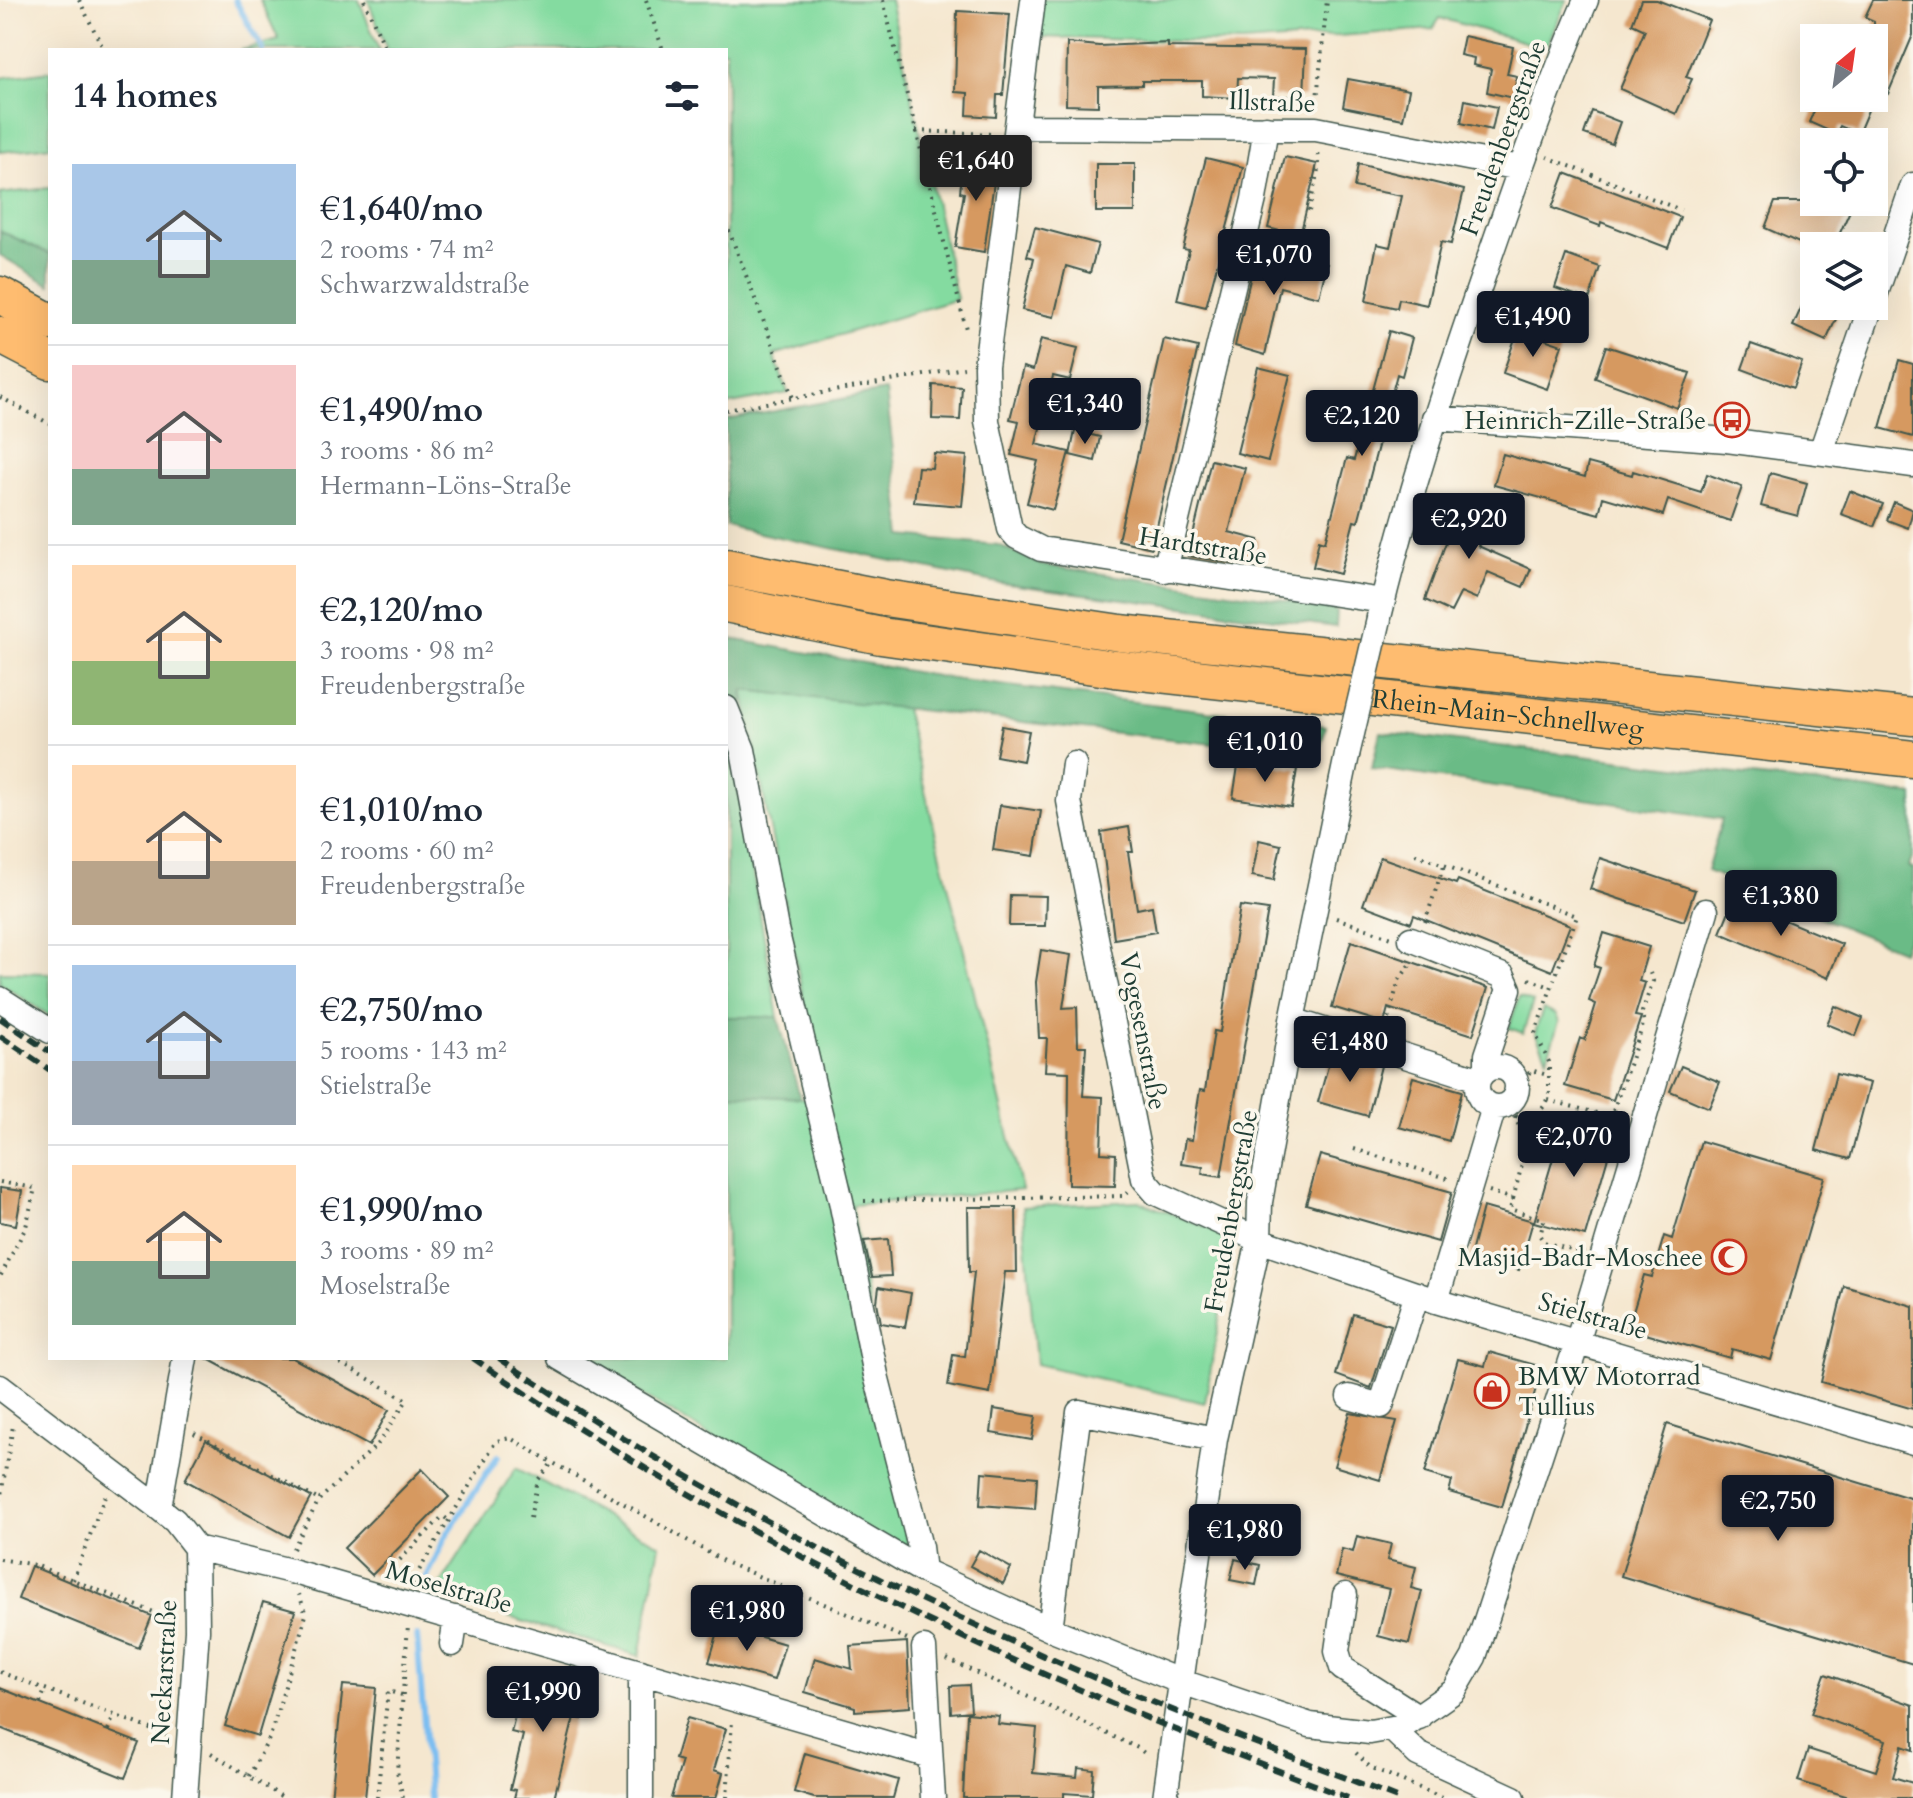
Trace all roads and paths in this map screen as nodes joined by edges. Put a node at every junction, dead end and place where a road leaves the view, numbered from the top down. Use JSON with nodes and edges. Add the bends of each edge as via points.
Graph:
{"nodes":[{"id":1,"x":79,"y":0,"type":"edge"},
{"id":2,"x":364,"y":0,"type":"edge"},
{"id":3,"x":646,"y":0,"type":"edge"},
{"id":4,"x":883,"y":0,"type":"edge"},
{"id":5,"x":1327,"y":0,"type":"edge"},
{"id":6,"x":1586,"y":0,"type":"edge"},
{"id":7,"x":1033,"y":1,"type":"edge"},
{"id":8,"x":103,"y":48,"type":"edge"},
{"id":9,"x":385,"y":48,"type":"edge"},
{"id":10,"x":662,"y":48,"type":"edge"},
{"id":11,"x":1317,"y":94,"type":"dead end"},
{"id":12,"x":1266,"y":128,"type":"junction"},
{"id":13,"x":1316,"y":129,"type":"junction"},
{"id":14,"x":916,"y":131,"type":"junction"},
{"id":15,"x":1019,"y":131,"type":"junction"},
{"id":16,"x":1523,"y":158,"type":"junction"},
{"id":17,"x":1913,"y":185,"type":"edge"},
{"id":18,"x":1681,"y":210,"type":"dead end"},
{"id":19,"x":1309,"y":211,"type":"dead end"},
{"id":20,"x":1907,"y":222,"type":"edge"},
{"id":21,"x":728,"y":228,"type":"edge"},
{"id":22,"x":1888,"y":266,"type":"edge"},
{"id":23,"x":0,"y":295,"type":"edge"},
{"id":24,"x":1866,"y":320,"type":"edge"},
{"id":25,"x":48,"y":321,"type":"edge"},
{"id":26,"x":0,"y":335,"type":"edge"},
{"id":27,"x":48,"y":360,"type":"edge"},
{"id":28,"x":986,"y":366,"type":"junction"},
{"id":29,"x":0,"y":397,"type":"edge"},
{"id":30,"x":793,"y":398,"type":"junction"},
{"id":31,"x":728,"y":410,"type":"edge"},
{"id":32,"x":1434,"y":418,"type":"junction"},
{"id":33,"x":48,"y":423,"type":"edge"},
{"id":34,"x":1821,"y":452,"type":"junction"},
{"id":35,"x":1913,"y":465,"type":"edge"},
{"id":36,"x":728,"y":567,"type":"edge"},
{"id":37,"x":1165,"y":570,"type":"junction"},
{"id":38,"x":728,"y":604,"type":"edge"},
{"id":39,"x":1381,"y":610,"type":"junction"},
{"id":40,"x":728,"y":713,"type":"edge"},
{"id":41,"x":1913,"y":717,"type":"edge"},
{"id":42,"x":1913,"y":759,"type":"edge"},
{"id":43,"x":1074,"y":764,"type":"dead end"},
{"id":44,"x":1444,"y":865,"type":"dead end"},
{"id":45,"x":1706,"y":911,"type":"dead end"},
{"id":46,"x":1415,"y":947,"type":"junction"},
{"id":47,"x":1650,"y":973,"type":"dead end"},
{"id":48,"x":0,"y":999,"type":"edge"},
{"id":49,"x":1292,"y":1020,"type":"junction"},
{"id":50,"x":48,"y":1030,"type":"edge"},
{"id":51,"x":1380,"y":1048,"type":"junction"},
{"id":52,"x":1483,"y":1074,"type":"junction"},
{"id":53,"x":1547,"y":1076,"type":"dead end"},
{"id":54,"x":1525,"y":1079,"type":"junction"},
{"id":55,"x":1548,"y":1100,"type":"dead end"},
{"id":56,"x":1504,"y":1111,"type":"junction"},
{"id":57,"x":1611,"y":1117,"type":"junction"},
{"id":58,"x":1533,"y":1122,"type":"dead end"},
{"id":59,"x":1617,"y":1140,"type":"dead end"},
{"id":60,"x":1354,"y":1149,"type":"dead end"},
{"id":61,"x":1144,"y":1179,"type":"junction"},
{"id":62,"x":0,"y":1182,"type":"edge"},
{"id":63,"x":1479,"y":1188,"type":"junction"},
{"id":64,"x":841,"y":1201,"type":"junction"},
{"id":65,"x":1259,"y":1240,"type":"junction"},
{"id":66,"x":1591,"y":1250,"type":"junction"},
{"id":67,"x":0,"y":1277,"type":"edge"},
{"id":68,"x":1427,"y":1297,"type":"junction"},
{"id":69,"x":1578,"y":1340,"type":"junction"},
{"id":70,"x":185,"y":1360,"type":"edge"},
{"id":71,"x":335,"y":1360,"type":"edge"},
{"id":72,"x":563,"y":1360,"type":"edge"},
{"id":73,"x":8,"y":1393,"type":"edge"},
{"id":74,"x":1349,"y":1397,"type":"dead end"},
{"id":75,"x":175,"y":1423,"type":"junction"},
{"id":76,"x":510,"y":1438,"type":"dead end"},
{"id":77,"x":1215,"y":1439,"type":"junction"},
{"id":78,"x":1913,"y":1442,"type":"edge"},
{"id":79,"x":552,"y":1463,"type":"junction"},
{"id":80,"x":113,"y":1473,"type":"junction"},
{"id":81,"x":319,"y":1500,"type":"junction"},
{"id":82,"x":0,"y":1501,"type":"edge"},
{"id":83,"x":159,"y":1508,"type":"junction"},
{"id":84,"x":530,"y":1518,"type":"dead end"},
{"id":85,"x":448,"y":1520,"type":"dead end"},
{"id":86,"x":196,"y":1548,"type":"junction"},
{"id":87,"x":0,"y":1559,"type":"edge"},
{"id":88,"x":287,"y":1570,"type":"junction"},
{"id":89,"x":923,"y":1571,"type":"junction"},
{"id":90,"x":73,"y":1580,"type":"junction"},
{"id":91,"x":367,"y":1593,"type":"junction"},
{"id":92,"x":1345,"y":1595,"type":"dead end"},
{"id":93,"x":456,"y":1618,"type":"junction"},
{"id":94,"x":1050,"y":1629,"type":"junction"},
{"id":95,"x":197,"y":1630,"type":"junction"},
{"id":96,"x":452,"y":1644,"type":"dead end"},
{"id":97,"x":924,"y":1648,"type":"junction"},
{"id":98,"x":0,"y":1672,"type":"edge"},
{"id":99,"x":641,"y":1672,"type":"junction"},
{"id":100,"x":1179,"y":1681,"type":"junction"},
{"id":101,"x":45,"y":1690,"type":"junction"},
{"id":102,"x":403,"y":1695,"type":"dead end"},
{"id":103,"x":733,"y":1699,"type":"junction"},
{"id":104,"x":40,"y":1703,"type":"dead end"},
{"id":105,"x":114,"y":1716,"type":"junction"},
{"id":106,"x":1419,"y":1717,"type":"junction"},
{"id":107,"x":108,"y":1730,"type":"dead end"},
{"id":108,"x":1393,"y":1730,"type":"junction"},
{"id":109,"x":1335,"y":1731,"type":"junction"},
{"id":110,"x":189,"y":1743,"type":"junction"},
{"id":111,"x":930,"y":1756,"type":"junction"},
{"id":112,"x":1168,"y":1773,"type":"junction"},
{"id":113,"x":249,"y":1776,"type":"junction"},
{"id":114,"x":185,"y":1798,"type":"edge"},
{"id":115,"x":284,"y":1798,"type":"edge"},
{"id":116,"x":377,"y":1798,"type":"edge"},
{"id":117,"x":641,"y":1798,"type":"edge"},
{"id":118,"x":727,"y":1798,"type":"edge"},
{"id":119,"x":933,"y":1798,"type":"edge"},
{"id":120,"x":1165,"y":1798,"type":"edge"},
{"id":121,"x":1443,"y":1798,"type":"edge"},
{"id":122,"x":1513,"y":1798,"type":"edge"}],
"edges":[{"from":1,"to":8,"type":"path"},
{"from":2,"to":9,"type":"path"},
{"from":3,"to":10,"type":"path"},
{"from":4,"to":14,"type":"path"},
{"from":5,"to":11,"type":"path"},
{"from":6,"to":16,"type":"street","name":"Freudenbergstraße"},
{"from":7,"to":15,"type":"street"},
{"from":12,"to":13,"type":"street","name":"Illstraße"},
{"from":12,"to":15,"type":"street","name":"Illstraße"},
{"from":12,"to":37,"type":"street","via":[[1254,199]]},
{"from":13,"to":16,"type":"street","name":"Illstraße"},
{"from":13,"to":19,"type":"path","via":[[1319,165]]},
{"from":14,"to":15,"type":"path"},
{"from":14,"to":28,"type":"path","via":[[970,344]]},
{"from":15,"to":28,"type":"street"},
{"from":16,"to":18,"type":"path"},
{"from":16,"to":32,"type":"street","name":"Freudenbergstraße"},
{"from":17,"to":20,"type":"street"},
{"from":20,"to":22,"type":"street"},
{"from":21,"to":30,"type":"path"},
{"from":23,"to":25,"type":"highway"},
{"from":24,"to":34,"type":"street"},
{"from":26,"to":27,"type":"highway"},
{"from":28,"to":30,"type":"path"},
{"from":28,"to":37,"type":"street","name":"Hardtstraße","via":[[987,421],[997,481],[1005,516],[1017,537],[1041,549]]},
{"from":29,"to":33,"type":"path"},
{"from":30,"to":31,"type":"path"},
{"from":32,"to":34,"type":"street"},
{"from":32,"to":39,"type":"street","name":"Freudenbergstraße"},
{"from":34,"to":35,"type":"street"},
{"from":36,"to":41,"type":"highway","name":"Rhein-Main-Schnellweg","via":[[885,598],[1120,633]]},
{"from":37,"to":39,"type":"street","name":"Hardtstraße"},
{"from":38,"to":42,"type":"highway","name":"Rhein-Main-Schnellweg","via":[[881,636],[1101,667]]},
{"from":39,"to":49,"type":"street","name":"Freudenbergstraße","bridge":true},
{"from":40,"to":64,"type":"street","via":[[743,750],[776,929]]},
{"from":43,"to":61,"type":"street","name":"Vogesenstraße","via":[[1069,801]]},
{"from":44,"to":46,"type":"path"},
{"from":45,"to":66,"type":"street"},
{"from":46,"to":51,"type":"path"},
{"from":46,"to":52,"type":"street","via":[[1503,976],[1509,989]]},
{"from":47,"to":57,"type":"path","via":[[1644,1022]]},
{"from":48,"to":50,"type":"street"},
{"from":49,"to":51,"type":"street"},
{"from":49,"to":65,"type":"street","name":"Freudenbergstraße","via":[[1260,1202]]},
{"from":51,"to":52,"type":"street"},
{"from":52,"to":54,"type":"street","via":[[1504,1068]]},
{"from":52,"to":56,"type":"street","via":[[1479,1097]]},
{"from":53,"to":54,"type":"path","via":[[1531,1070]]},
{"from":54,"to":56,"type":"street"},
{"from":55,"to":57,"type":"path"},
{"from":56,"to":58,"type":"path"},
{"from":56,"to":63,"type":"street"},
{"from":57,"to":59,"type":"path"},
{"from":60,"to":63,"type":"path"},
{"from":61,"to":64,"type":"path","via":[[1124,1196]]},
{"from":61,"to":65,"type":"street","via":[[1166,1199]]},
{"from":62,"to":67,"type":"path","via":[[35,1188],[26,1227]]},
{"from":63,"to":66,"type":"path","via":[[1513,1199],[1510,1209],[1544,1220],[1544,1242]]},
{"from":63,"to":68,"type":"street"},
{"from":64,"to":89,"type":"street"},
{"from":65,"to":68,"type":"street","name":"Stielstraße"},
{"from":65,"to":77,"type":"street","name":"Freudenbergstraße"},
{"from":66,"to":69,"type":"street"},
{"from":68,"to":69,"type":"street","name":"Stielstraße"},
{"from":68,"to":74,"type":"street","via":[[1381,1406]]},
{"from":69,"to":78,"type":"street","name":"Stielstraße"},
{"from":69,"to":106,"type":"street","via":[[1474,1657],[1454,1691]]},
{"from":70,"to":75,"type":"street"},
{"from":71,"to":81,"type":"path","via":[[407,1400],[380,1442]]},
{"from":72,"to":89,"type":"street"},
{"from":73,"to":80,"type":"street"},
{"from":73,"to":82,"type":"path"},
{"from":75,"to":81,"type":"path"},
{"from":75,"to":83,"type":"street"},
{"from":76,"to":79,"type":"path"},
{"from":77,"to":94,"type":"street","via":[[1079,1412]]},
{"from":77,"to":100,"type":"street","name":"Freudenbergstraße"},
{"from":79,"to":84,"type":"path","via":[[538,1480]]},
{"from":79,"to":97,"type":"path","via":[[725,1562]]},
{"from":80,"to":83,"type":"street"},
{"from":80,"to":90,"type":"path"},
{"from":81,"to":88,"type":"path"},
{"from":83,"to":86,"type":"street"},
{"from":85,"to":91,"type":"path","via":[[443,1516]]},
{"from":86,"to":88,"type":"street","name":"Moselstraße"},
{"from":86,"to":95,"type":"street","name":"Neckarstraße"},
{"from":87,"to":90,"type":"path"},
{"from":88,"to":91,"type":"street","name":"Moselstraße"},
{"from":88,"to":113,"type":"path","via":[[306,1615],[270,1737]]},
{"from":89,"to":94,"type":"street"},
{"from":90,"to":95,"type":"path"},
{"from":91,"to":93,"type":"street","name":"Moselstraße"},
{"from":92,"to":106,"type":"street","via":[[1337,1651],[1342,1668]]},
{"from":93,"to":96,"type":"street"},
{"from":93,"to":99,"type":"street","name":"Moselstraße"},
{"from":94,"to":100,"type":"street"},
{"from":95,"to":110,"type":"street","name":"Neckarstraße"},
{"from":97,"to":111,"type":"street"},
{"from":97,"to":112,"type":"path","via":[[1138,1748]]},
{"from":98,"to":101,"type":"path"},
{"from":99,"to":103,"type":"street","name":"Moselstraße"},
{"from":99,"to":117,"type":"street"},
{"from":100,"to":109,"type":"street"},
{"from":100,"to":112,"type":"street","name":"Freudenbergstraße"},
{"from":101,"to":104,"type":"path"},
{"from":101,"to":105,"type":"path"},
{"from":102,"to":116,"type":"path","via":[[388,1691]]},
{"from":103,"to":111,"type":"street","name":"Moselstraße"},
{"from":103,"to":118,"type":"path"},
{"from":105,"to":107,"type":"path"},
{"from":105,"to":110,"type":"path"},
{"from":106,"to":108,"type":"street"},
{"from":108,"to":109,"type":"street"},
{"from":108,"to":122,"type":"street","via":[[1418,1754]]},
{"from":109,"to":121,"type":"path","via":[[1370,1767]]},
{"from":110,"to":113,"type":"path"},
{"from":110,"to":114,"type":"street","name":"Neckarstraße"},
{"from":111,"to":119,"type":"street"},
{"from":112,"to":120,"type":"street","name":"Freudenbergstraße"},
{"from":113,"to":115,"type":"path"}]}
